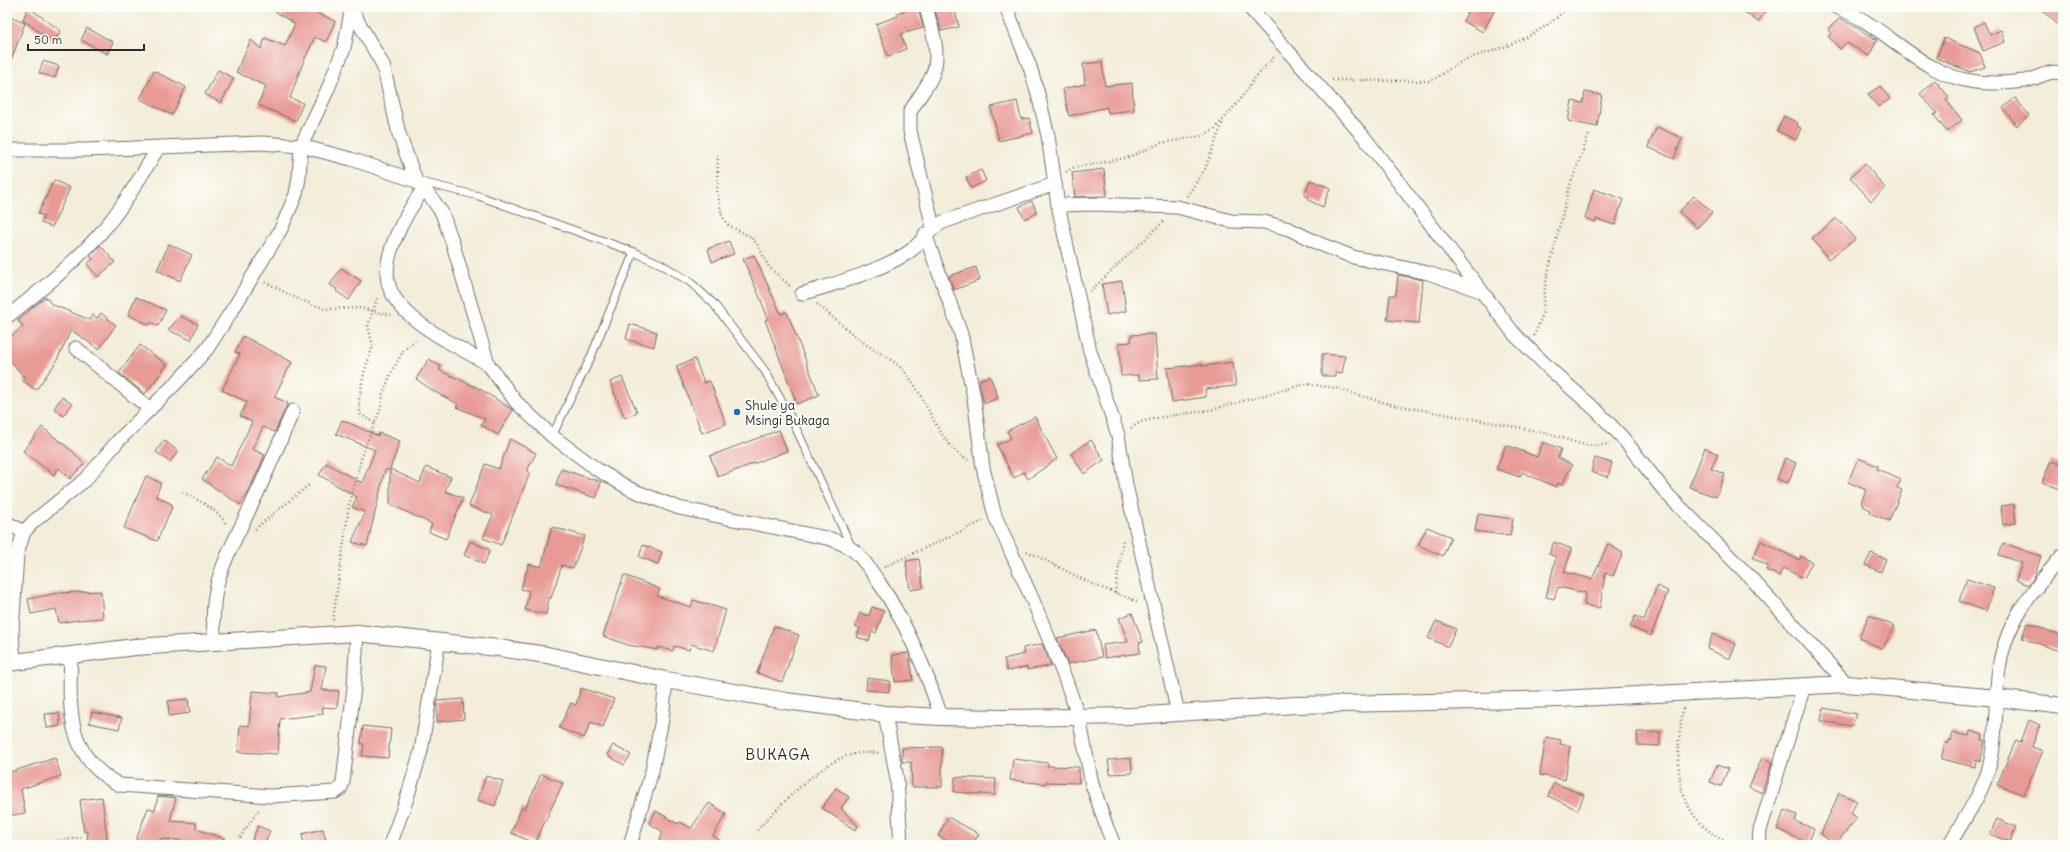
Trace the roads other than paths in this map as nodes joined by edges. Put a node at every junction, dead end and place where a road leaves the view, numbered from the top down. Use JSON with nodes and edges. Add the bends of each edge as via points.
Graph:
{"nodes":[{"id":1,"x":926,"y":7,"type":"edge"},
{"id":2,"x":1006,"y":7,"type":"edge"},
{"id":3,"x":1249,"y":7,"type":"edge"},
{"id":4,"x":1836,"y":7,"type":"edge"},
{"id":5,"x":352,"y":9,"type":"edge"},
{"id":6,"x":2063,"y":74,"type":"edge"},
{"id":7,"x":301,"y":146,"type":"junction"},
{"id":8,"x":158,"y":148,"type":"junction"},
{"id":9,"x":7,"y":150,"type":"edge"},
{"id":10,"x":420,"y":184,"type":"junction"},
{"id":11,"x":1055,"y":184,"type":"junction"},
{"id":12,"x":1058,"y":205,"type":"junction"},
{"id":13,"x":929,"y":231,"type":"junction"},
{"id":14,"x":634,"y":252,"type":"junction"},
{"id":15,"x":1481,"y":291,"type":"junction"},
{"id":16,"x":802,"y":294,"type":"road end"},
{"id":17,"x":7,"y":317,"type":"edge"},
{"id":18,"x":76,"y":348,"type":"dead end"},
{"id":19,"x":488,"y":364,"type":"junction"},
{"id":20,"x":150,"y":409,"type":"junction"},
{"id":21,"x":293,"y":411,"type":"dead end"},
{"id":22,"x":552,"y":436,"type":"junction"},
{"id":23,"x":7,"y":523,"type":"edge"},
{"id":24,"x":24,"y":532,"type":"junction"},
{"id":25,"x":853,"y":550,"type":"junction"},
{"id":26,"x":2063,"y":555,"type":"edge"},
{"id":27,"x":2059,"y":567,"type":"edge"},
{"id":28,"x":357,"y":633,"type":"junction"},
{"id":29,"x":215,"y":641,"type":"junction"},
{"id":30,"x":439,"y":641,"type":"junction"},
{"id":31,"x":71,"y":656,"type":"junction"},
{"id":32,"x":10,"y":662,"type":"edge"},
{"id":33,"x":666,"y":680,"type":"junction"},
{"id":34,"x":1847,"y":684,"type":"junction"},
{"id":35,"x":1804,"y":686,"type":"junction"},
{"id":36,"x":1997,"y":698,"type":"junction"},
{"id":37,"x":2063,"y":706,"type":"edge"},
{"id":38,"x":1178,"y":713,"type":"junction"},
{"id":39,"x":885,"y":714,"type":"junction"},
{"id":40,"x":941,"y":717,"type":"junction"},
{"id":41,"x":1079,"y":718,"type":"junction"},
{"id":42,"x":390,"y":845,"type":"edge"},
{"id":43,"x":630,"y":845,"type":"edge"},
{"id":44,"x":901,"y":845,"type":"edge"},
{"id":45,"x":1114,"y":845,"type":"edge"},
{"id":46,"x":1758,"y":845,"type":"edge"},
{"id":47,"x":1949,"y":845,"type":"edge"}],
"edges":[{"from":1,"to":13,"type":"street","via":[[936,47],[935,67],[909,118],[920,167]]},
{"from":2,"to":11,"type":"street","via":[[1038,94],[1048,136]]},
{"from":3,"to":15,"type":"street","via":[[1364,137]]},
{"from":4,"to":6,"type":"street","via":[[1857,16],[1947,75],[1971,81],[2003,82],[2027,81],[2054,73]]},
{"from":5,"to":7,"type":"street","via":[[344,48]]},
{"from":5,"to":10,"type":"street","via":[[383,65],[399,134]]},
{"from":7,"to":8,"type":"street","via":[[261,143]]},
{"from":7,"to":10,"type":"street","via":[[351,159]]},
{"from":7,"to":20,"type":"street","via":[[296,194],[281,229],[207,348]]},
{"from":8,"to":9,"type":"street"},
{"from":8,"to":17,"type":"street","via":[[124,203],[99,235],[40,291]]},
{"from":10,"to":14,"type":"lane","via":[[486,198]]},
{"from":10,"to":19,"type":"street","via":[[442,213],[450,234]]},
{"from":10,"to":19,"type":"street","via":[[394,242],[387,274],[390,288],[407,313]]},
{"from":11,"to":12,"type":"street"},
{"from":11,"to":13,"type":"street","via":[[993,204]]},
{"from":12,"to":15,"type":"street","via":[[1177,207],[1231,221],[1264,222],[1278,225],[1353,257],[1428,273]]},
{"from":12,"to":38,"type":"street","via":[[1090,351],[1118,435],[1126,485]]},
{"from":13,"to":16,"type":"street","via":[[908,253],[893,261]]},
{"from":13,"to":41,"type":"street","via":[[960,334],[974,398],[983,468],[995,516],[1049,639]]},
{"from":14,"to":22,"type":"lane","via":[[590,359]]},
{"from":14,"to":25,"type":"lane","via":[[661,264],[690,282],[713,303],[756,358],[794,422]]},
{"from":15,"to":34,"type":"street","via":[[1515,335],[1622,437],[1667,494],[1748,575]]},
{"from":18,"to":20,"type":"street"},
{"from":19,"to":22,"type":"street","via":[[516,402]]},
{"from":20,"to":24,"type":"street","via":[[118,441],[86,479]]},
{"from":21,"to":29,"type":"street","via":[[229,548],[216,586],[212,609]]},
{"from":22,"to":25,"type":"street","via":[[598,470],[632,490],[679,508],[812,534],[831,539]]},
{"from":23,"to":24,"type":"street"},
{"from":24,"to":32,"type":"street","via":[[17,554]]},
{"from":25,"to":40,"type":"street","via":[[898,611],[929,677]]},
{"from":26,"to":27,"type":"street"},
{"from":27,"to":36,"type":"street","via":[[2031,592],[2014,619],[2002,651]]},
{"from":28,"to":29,"type":"street"},
{"from":28,"to":30,"type":"street"},
{"from":28,"to":31,"type":"street","via":[[343,782],[335,792],[318,795],[271,796],[120,785],[104,777],[91,765],[72,725]]},
{"from":29,"to":31,"type":"street","via":[[135,647]]},
{"from":30,"to":33,"type":"street","via":[[547,655]]},
{"from":30,"to":42,"type":"street","via":[[421,751]]},
{"from":31,"to":32,"type":"street"},
{"from":33,"to":39,"type":"street","via":[[786,702]]},
{"from":33,"to":43,"type":"street","via":[[652,771]]},
{"from":34,"to":35,"type":"street"},
{"from":34,"to":36,"type":"street"},
{"from":35,"to":38,"type":"street","via":[[1560,699],[1296,705]]},
{"from":35,"to":46,"type":"street","via":[[1760,830]]},
{"from":36,"to":37,"type":"street"},
{"from":36,"to":47,"type":"street","via":[[1990,764],[1981,790]]},
{"from":38,"to":41,"type":"street"},
{"from":39,"to":40,"type":"street"},
{"from":39,"to":44,"type":"street","via":[[897,779]]},
{"from":40,"to":41,"type":"street"},
{"from":41,"to":45,"type":"street","via":[[1092,784]]}]}
